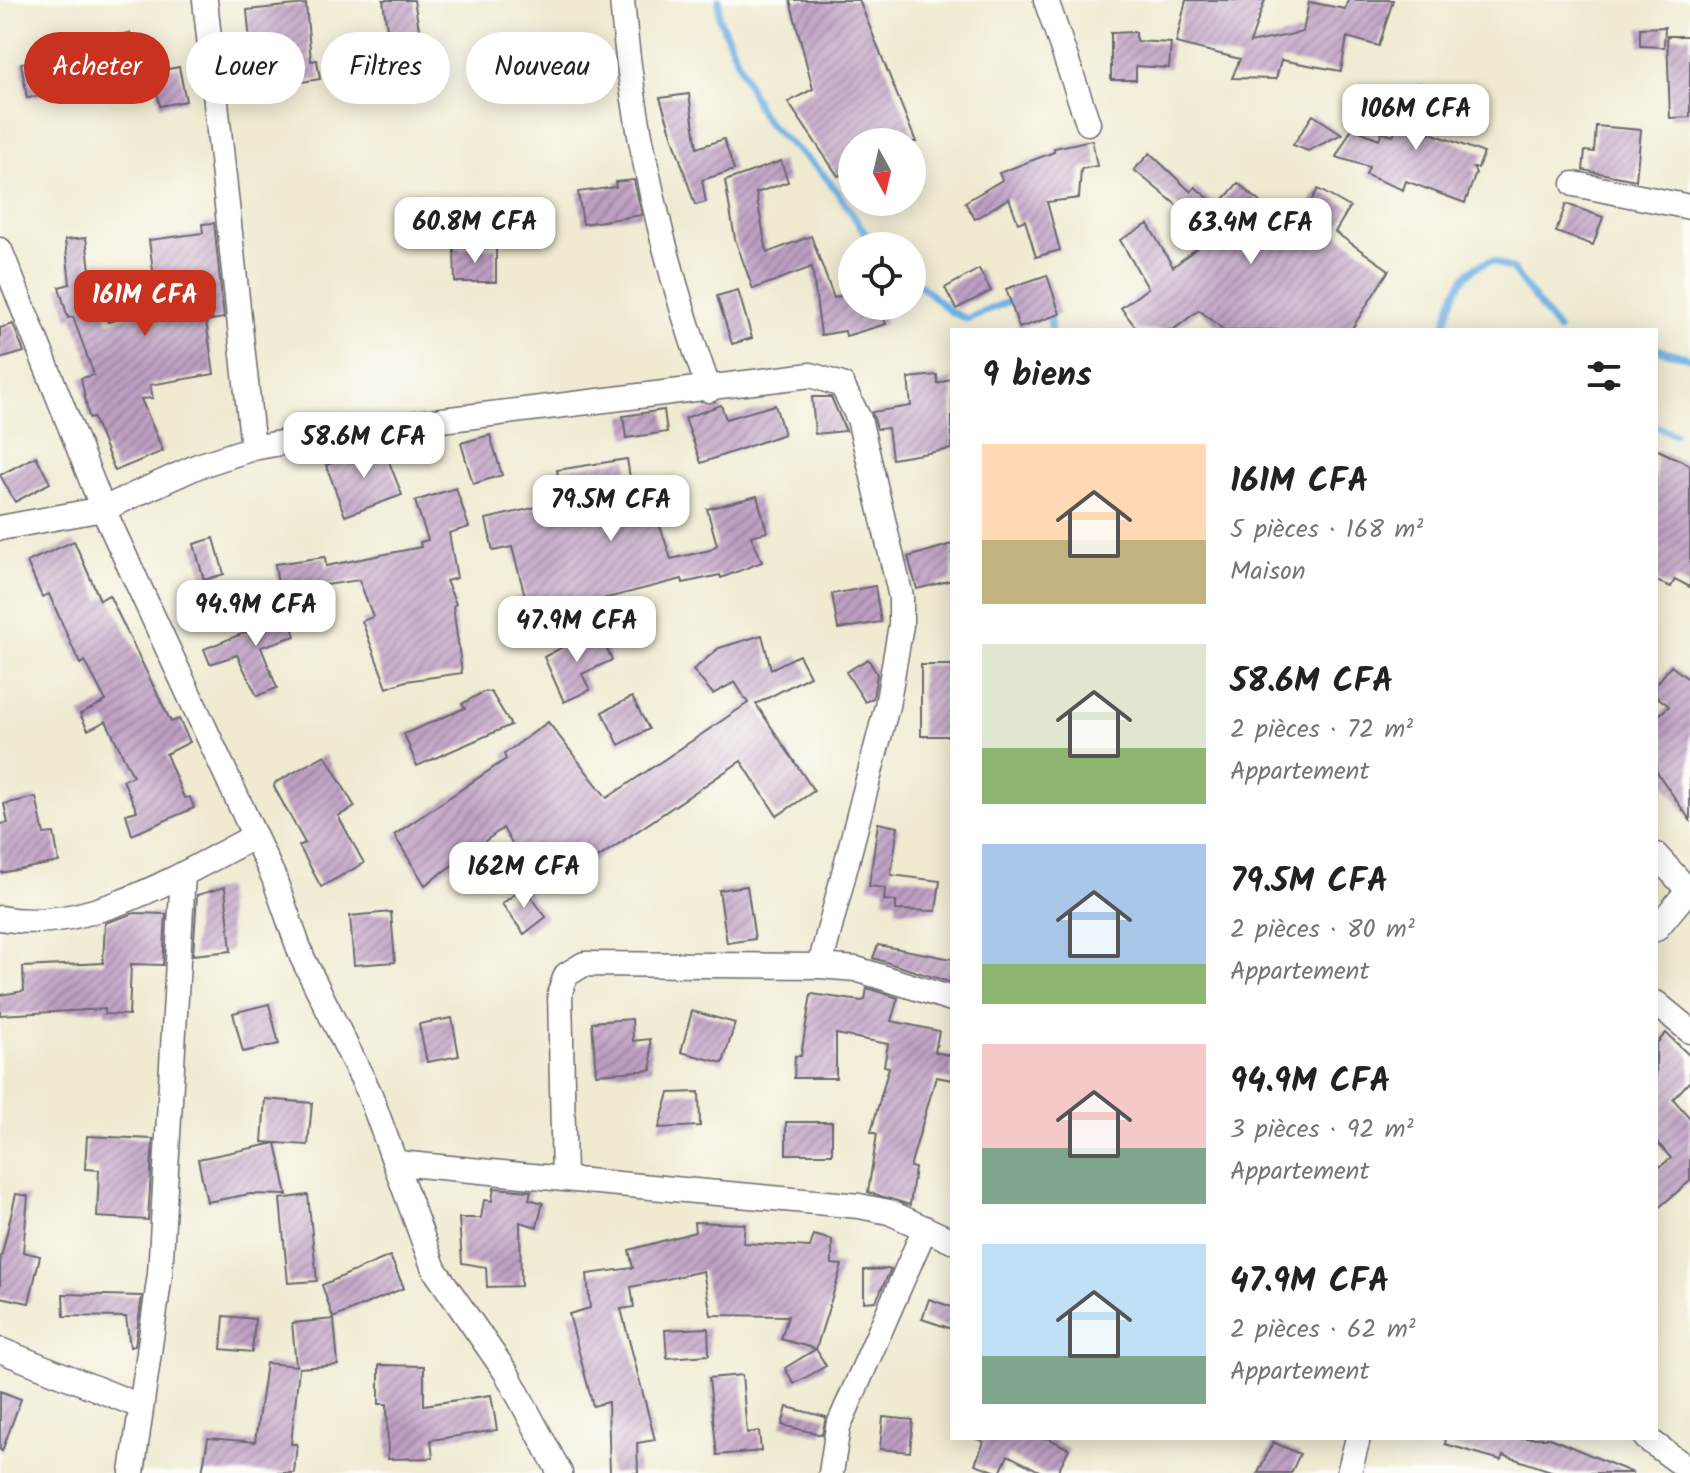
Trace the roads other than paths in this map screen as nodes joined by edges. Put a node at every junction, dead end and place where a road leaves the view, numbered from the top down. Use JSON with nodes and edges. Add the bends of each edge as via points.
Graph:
{"nodes":[{"id":1,"x":205,"y":0,"type":"edge"},
{"id":2,"x":622,"y":0,"type":"edge"},
{"id":3,"x":1046,"y":0,"type":"edge"},
{"id":4,"x":1088,"y":123,"type":"dead end"},
{"id":5,"x":1574,"y":184,"type":"dead end"},
{"id":6,"x":1690,"y":207,"type":"edge"},
{"id":7,"x":0,"y":250,"type":"edge"},
{"id":8,"x":709,"y":390,"type":"junction"},
{"id":9,"x":253,"y":448,"type":"junction"},
{"id":10,"x":103,"y":509,"type":"junction"},
{"id":11,"x":0,"y":528,"type":"edge"},
{"id":12,"x":255,"y":836,"type":"junction"},
{"id":13,"x":1658,"y":857,"type":"edge"},
{"id":14,"x":183,"y":874,"type":"junction"},
{"id":15,"x":1689,"y":889,"type":"edge"},
{"id":16,"x":0,"y":918,"type":"edge"},
{"id":17,"x":1658,"y":927,"type":"edge"},
{"id":18,"x":820,"y":966,"type":"junction"},
{"id":19,"x":950,"y":998,"type":"edge"},
{"id":20,"x":1658,"y":1005,"type":"edge"},
{"id":21,"x":1690,"y":1031,"type":"edge"},
{"id":22,"x":398,"y":1163,"type":"junction"},
{"id":23,"x":564,"y":1179,"type":"junction"},
{"id":24,"x":925,"y":1228,"type":"junction"},
{"id":25,"x":950,"y":1240,"type":"edge"},
{"id":26,"x":0,"y":1350,"type":"edge"},
{"id":27,"x":140,"y":1406,"type":"junction"},
{"id":28,"x":1352,"y":1440,"type":"edge"},
{"id":29,"x":1649,"y":1440,"type":"edge"},
{"id":30,"x":1690,"y":1470,"type":"edge"},
{"id":31,"x":132,"y":1473,"type":"edge"},
{"id":32,"x":560,"y":1473,"type":"edge"},
{"id":33,"x":831,"y":1473,"type":"edge"},
{"id":34,"x":1349,"y":1473,"type":"edge"}],
"edges":[{"from":1,"to":9,"type":"street"},
{"from":2,"to":8,"type":"street","via":[[629,88],[641,149],[668,269]]},
{"from":3,"to":4,"type":"street"},
{"from":5,"to":6,"type":"street"},
{"from":7,"to":10,"type":"street"},
{"from":8,"to":9,"type":"street","via":[[335,433]]},
{"from":8,"to":18,"type":"street","via":[[811,375],[842,385],[859,419],[901,597],[887,706]]},
{"from":9,"to":10,"type":"street","via":[[198,466]]},
{"from":10,"to":11,"type":"street"},
{"from":10,"to":12,"type":"street"},
{"from":12,"to":14,"type":"street"},
{"from":12,"to":22,"type":"street","via":[[302,957]]},
{"from":13,"to":15,"type":"street"},
{"from":14,"to":16,"type":"street","via":[[131,899],[88,911],[27,923]]},
{"from":14,"to":27,"type":"street","via":[[160,1274]]},
{"from":15,"to":17,"type":"street"},
{"from":18,"to":19,"type":"street","via":[[856,969]]},
{"from":18,"to":23,"type":"street","via":[[584,964],[566,975],[560,992]]},
{"from":20,"to":21,"type":"street"},
{"from":22,"to":23,"type":"street"},
{"from":22,"to":32,"type":"street","via":[[434,1269],[507,1374]]},
{"from":23,"to":24,"type":"street","via":[[859,1206]]},
{"from":24,"to":25,"type":"street"},
{"from":24,"to":33,"type":"street","via":[[838,1427]]},
{"from":26,"to":27,"type":"street"},
{"from":27,"to":31,"type":"street"},
{"from":28,"to":34,"type":"street"},
{"from":29,"to":30,"type":"street"}]}
